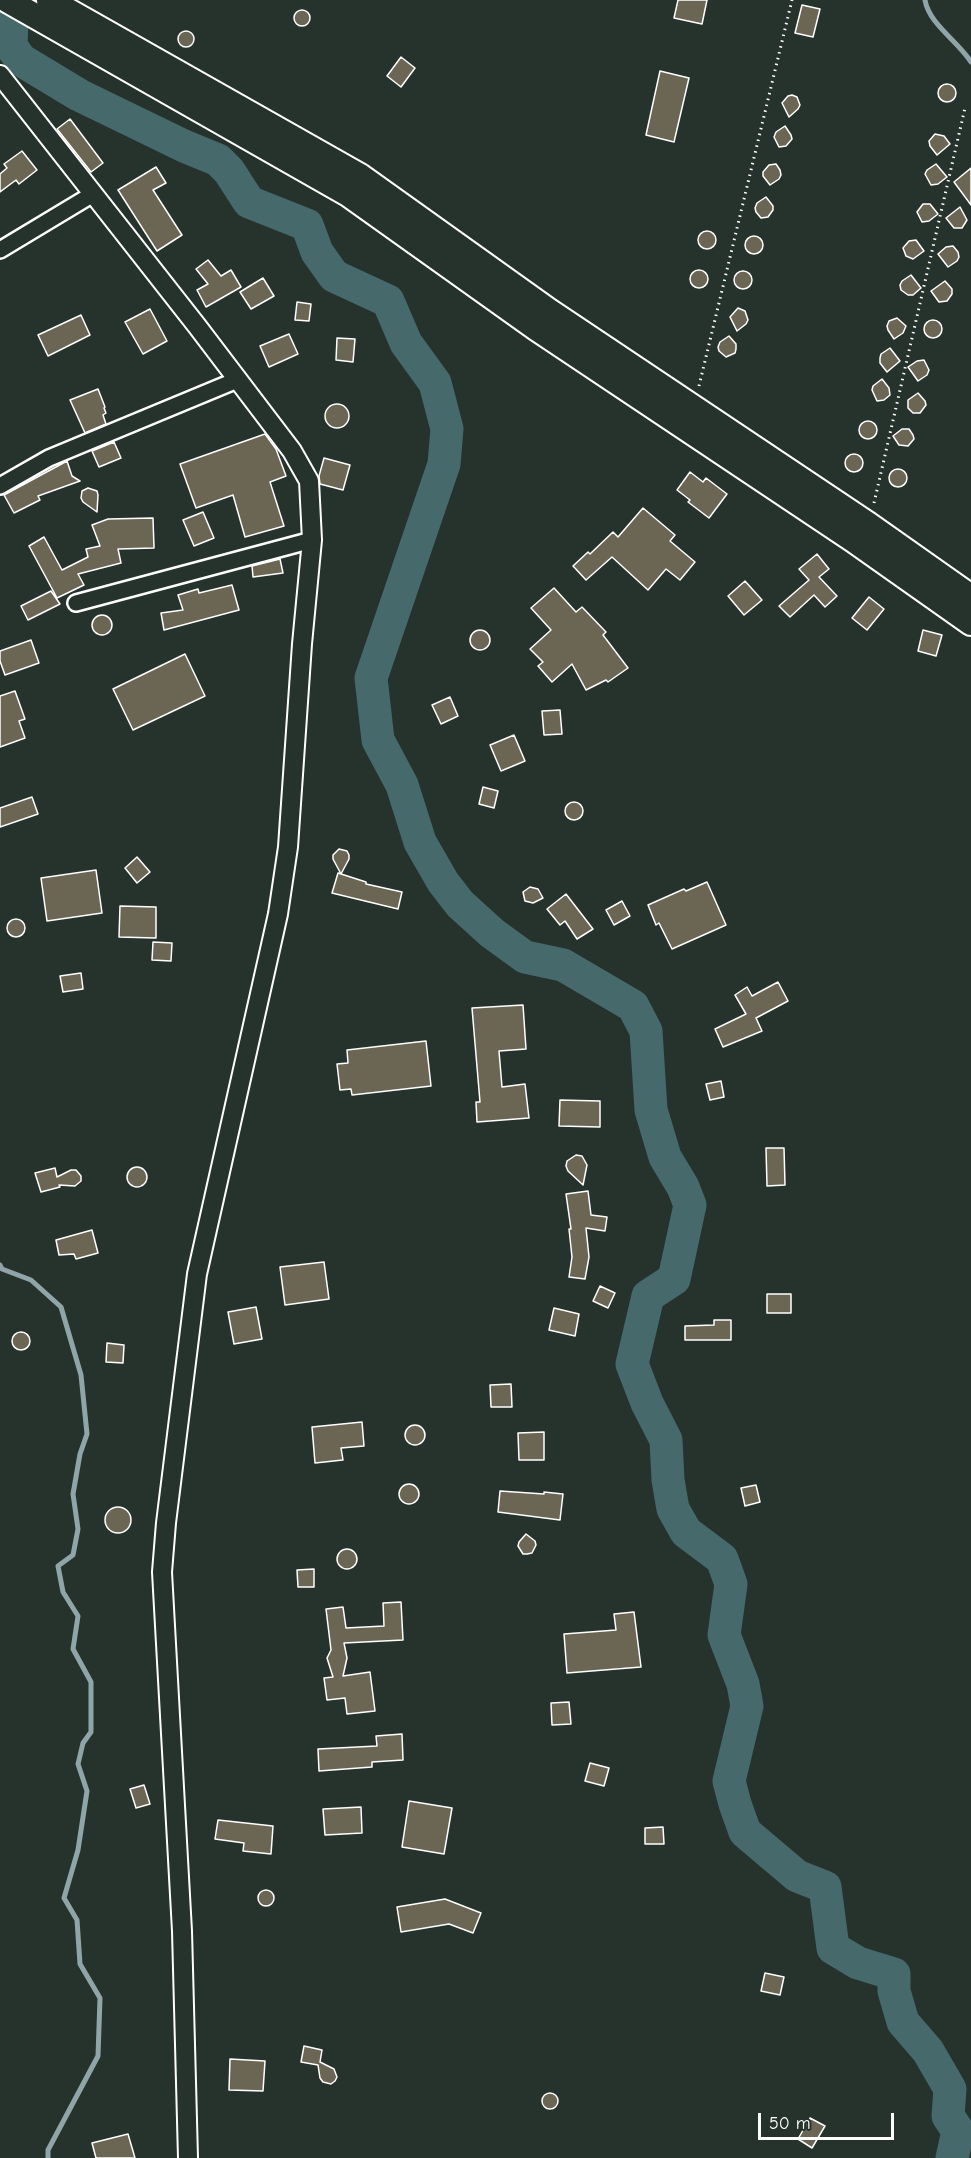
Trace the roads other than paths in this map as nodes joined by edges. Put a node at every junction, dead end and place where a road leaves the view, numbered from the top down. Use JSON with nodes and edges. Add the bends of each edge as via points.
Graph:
{"nodes":[{"id":1,"x":7,"y":0,"type":"edge"},
{"id":2,"x":41,"y":8,"type":"edge"},
{"id":3,"x":78,"y":19,"type":"edge"},
{"id":4,"x":0,"y":75,"type":"edge"},
{"id":5,"x":93,"y":194,"type":"junction"},
{"id":6,"x":0,"y":250,"type":"edge"},
{"id":7,"x":237,"y":380,"type":"junction"},
{"id":8,"x":0,"y":486,"type":"edge"},
{"id":9,"x":312,"y":540,"type":"junction"},
{"id":10,"x":971,"y":597,"type":"edge"},
{"id":11,"x":76,"y":603,"type":"dead end"},
{"id":12,"x":971,"y":623,"type":"edge"},
{"id":13,"x":188,"y":2158,"type":"edge"}],
"edges":[{"from":1,"to":2,"type":"highway"},
{"from":2,"to":3,"type":"highway"},
{"from":3,"to":10,"type":"highway","via":[[360,176],[549,311]]},
{"from":3,"to":12,"type":"highway","via":[[348,194],[536,328]]},
{"from":4,"to":5,"type":"street"},
{"from":5,"to":6,"type":"street"},
{"from":5,"to":7,"type":"street"},
{"from":7,"to":8,"type":"street","via":[[49,458]]},
{"from":7,"to":9,"type":"street","via":[[292,451],[309,481]]},
{"from":9,"to":11,"type":"street"},
{"from":9,"to":13,"type":"street","via":[[288,847],[278,914],[197,1274],[162,1572],[182,1931]]}]}
